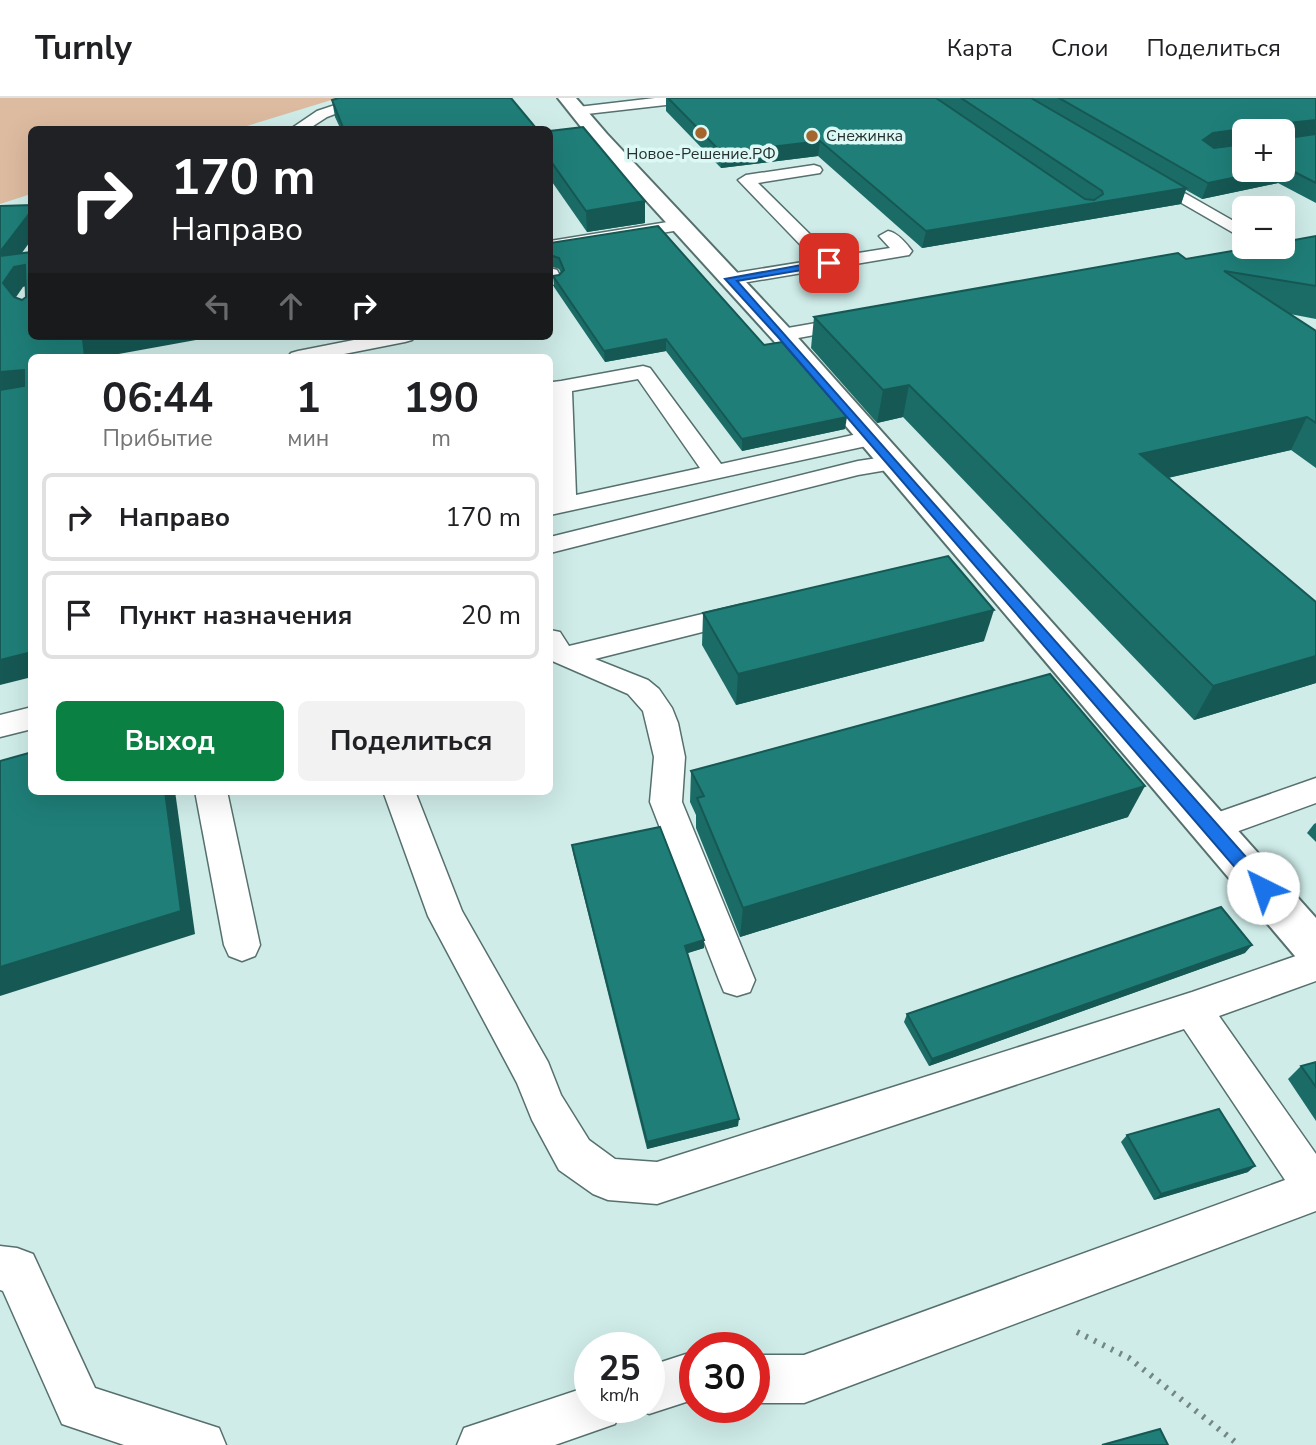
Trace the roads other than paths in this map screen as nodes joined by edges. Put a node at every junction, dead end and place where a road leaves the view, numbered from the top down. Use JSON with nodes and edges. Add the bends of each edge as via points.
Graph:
{"nodes":[{"id":1,"x":370,"y":98,"type":"edge"},
{"id":2,"x":692,"y":98,"type":"edge"},
{"id":3,"x":625,"y":101,"type":"edge"},
{"id":4,"x":572,"y":105,"type":"edge"},
{"id":5,"x":302,"y":126,"type":"edge"},
{"id":6,"x":1130,"y":166,"type":"edge"},
{"id":7,"x":814,"y":170,"type":"edge"},
{"id":8,"x":680,"y":225,"type":"junction"},
{"id":9,"x":1232,"y":227,"type":"edge"},
{"id":10,"x":888,"y":236,"type":"dead end"},
{"id":11,"x":553,"y":246,"type":"edge"},
{"id":12,"x":829,"y":263,"type":"junction"},
{"id":13,"x":730,"y":279,"type":"junction"},
{"id":14,"x":878,"y":319,"type":"edge"},
{"id":15,"x":782,"y":335,"type":"junction"},
{"id":16,"x":385,"y":340,"type":"edge"},
{"id":17,"x":313,"y":354,"type":"edge"},
{"id":18,"x":871,"y":438,"type":"junction"},
{"id":19,"x":891,"y":463,"type":"junction"},
{"id":20,"x":716,"y":473,"type":"junction"},
{"id":21,"x":556,"y":507,"type":"edge"},
{"id":22,"x":553,"y":544,"type":"edge"},
{"id":23,"x":772,"y":606,"type":"edge"},
{"id":24,"x":557,"y":648,"type":"edge"},
{"id":25,"x":28,"y":719,"type":"edge"},
{"id":26,"x":0,"y":726,"type":"edge"},
{"id":27,"x":1316,"y":790,"type":"edge"},
{"id":28,"x":212,"y":795,"type":"edge"},
{"id":29,"x":401,"y":795,"type":"edge"},
{"id":30,"x":1211,"y":828,"type":"junction"},
{"id":31,"x":242,"y":945,"type":"dead end"},
{"id":32,"x":1316,"y":948,"type":"edge"},
{"id":33,"x":1316,"y":965,"type":"edge"},
{"id":34,"x":737,"y":980,"type":"dead end"},
{"id":35,"x":1192,"y":1009,"type":"junction"},
{"id":36,"x":1316,"y":1190,"type":"edge"},
{"id":37,"x":0,"y":1268,"type":"edge"},
{"id":38,"x":770,"y":1379,"type":"edge"},
{"id":39,"x":574,"y":1415,"type":"edge"},
{"id":40,"x":202,"y":1445,"type":"edge"},
{"id":41,"x":481,"y":1445,"type":"edge"}],
"edges":[{"from":1,"to":5,"type":"lane","via":[[322,114]]},
{"from":2,"to":3,"type":"lane"},
{"from":3,"to":4,"type":"lane"},
{"from":4,"to":8,"type":"street","via":[[588,140]]},
{"from":6,"to":9,"type":"lane"},
{"from":7,"to":12,"type":"lane","via":[[746,180]]},
{"from":8,"to":11,"type":"lane"},
{"from":8,"to":13,"type":"street"},
{"from":10,"to":12,"type":"lane","via":[[903,251]]},
{"from":12,"to":13,"type":"lane"},
{"from":13,"to":15,"type":"street"},
{"from":14,"to":15,"type":"lane"},
{"from":15,"to":18,"type":"street"},
{"from":16,"to":17,"type":"lane"},
{"from":18,"to":19,"type":"street"},
{"from":18,"to":20,"type":"lane"},
{"from":19,"to":22,"type":"lane"},
{"from":19,"to":30,"type":"street"},
{"from":20,"to":21,"type":"lane"},
{"from":20,"to":21,"type":"lane","via":[[643,372],[561,387]]},
{"from":23,"to":24,"type":"lane"},
{"from":24,"to":34,"type":"lane","via":[[639,687],[655,703],[683,780],[666,802]]},
{"from":25,"to":26,"type":"lane"},
{"from":27,"to":30,"type":"lane"},
{"from":28,"to":31,"type":"lane"},
{"from":29,"to":35,"type":"lane","via":[[446,916],[534,1075],[546,1106],[574,1155],[608,1179],[657,1183]]},
{"from":30,"to":32,"type":"street"},
{"from":33,"to":35,"type":"lane"},
{"from":35,"to":36,"type":"lane"},
{"from":36,"to":38,"type":"lane","via":[[804,1379]]},
{"from":37,"to":40,"type":"lane","via":[[17,1270],[79,1407]]},
{"from":39,"to":41,"type":"lane"}]}
